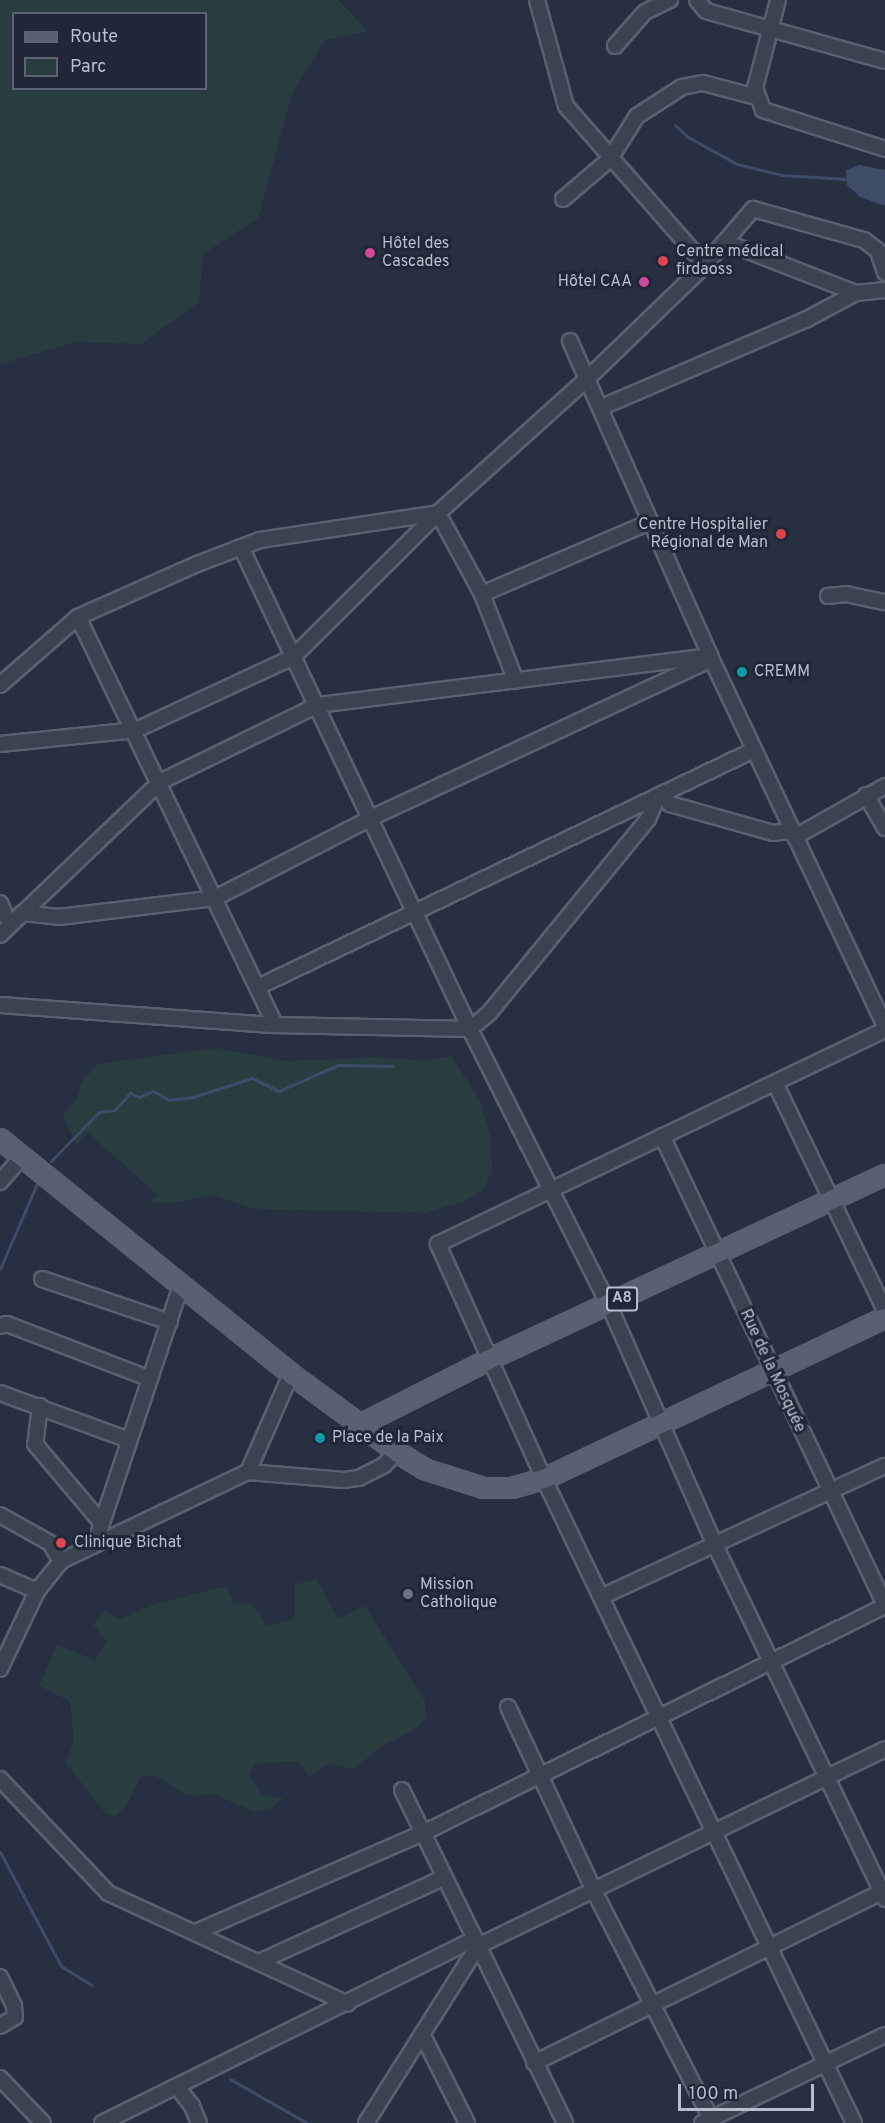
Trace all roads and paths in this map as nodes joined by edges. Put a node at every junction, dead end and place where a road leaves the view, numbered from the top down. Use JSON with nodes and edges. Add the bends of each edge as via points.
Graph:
{"nodes":[{"id":1,"x":537,"y":0,"type":"edge"},
{"id":2,"x":670,"y":0,"type":"edge"},
{"id":3,"x":697,"y":0,"type":"edge"},
{"id":4,"x":778,"y":0,"type":"edge"},
{"id":5,"x":770,"y":31,"type":"junction"},
{"id":6,"x":615,"y":46,"type":"dead end"},
{"id":7,"x":885,"y":61,"type":"edge"},
{"id":8,"x":756,"y":97,"type":"junction"},
{"id":9,"x":885,"y":149,"type":"edge"},
{"id":10,"x":610,"y":159,"type":"junction"},
{"id":11,"x":563,"y":199,"type":"dead end"},
{"id":12,"x":725,"y":242,"type":"junction"},
{"id":13,"x":705,"y":265,"type":"junction"},
{"id":14,"x":885,"y":273,"type":"edge"},
{"id":15,"x":885,"y":290,"type":"edge"},
{"id":16,"x":856,"y":292,"type":"junction"},
{"id":17,"x":570,"y":341,"type":"dead end"},
{"id":18,"x":587,"y":379,"type":"junction"},
{"id":19,"x":602,"y":407,"type":"junction"},
{"id":20,"x":438,"y":513,"type":"junction"},
{"id":21,"x":650,"y":522,"type":"junction"},
{"id":22,"x":241,"y":547,"type":"junction"},
{"id":23,"x":482,"y":594,"type":"junction"},
{"id":24,"x":828,"y":596,"type":"dead end"},
{"id":25,"x":885,"y":602,"type":"edge"},
{"id":26,"x":78,"y":617,"type":"junction"},
{"id":27,"x":293,"y":657,"type":"junction"},
{"id":28,"x":711,"y":657,"type":"junction"},
{"id":29,"x":516,"y":681,"type":"junction"},
{"id":30,"x":0,"y":685,"type":"edge"},
{"id":31,"x":318,"y":705,"type":"junction"},
{"id":32,"x":136,"y":730,"type":"junction"},
{"id":33,"x":0,"y":744,"type":"edge"},
{"id":34,"x":754,"y":750,"type":"junction"},
{"id":35,"x":160,"y":782,"type":"junction"},
{"id":36,"x":885,"y":786,"type":"edge"},
{"id":37,"x":660,"y":795,"type":"junction"},
{"id":38,"x":866,"y":795,"type":"junction"},
{"id":39,"x":371,"y":818,"type":"junction"},
{"id":40,"x":885,"y":828,"type":"edge"},
{"id":41,"x":794,"y":834,"type":"junction"},
{"id":42,"x":215,"y":898,"type":"junction"},
{"id":43,"x":0,"y":903,"type":"edge"},
{"id":44,"x":414,"y":912,"type":"junction"},
{"id":45,"x":22,"y":913,"type":"junction"},
{"id":46,"x":5,"y":930,"type":"edge"},
{"id":47,"x":258,"y":987,"type":"junction"},
{"id":48,"x":0,"y":1005,"type":"edge"},
{"id":49,"x":275,"y":1025,"type":"junction"},
{"id":50,"x":885,"y":1026,"type":"edge"},
{"id":51,"x":470,"y":1029,"type":"junction"},
{"id":52,"x":885,"y":1030,"type":"edge"},
{"id":53,"x":775,"y":1083,"type":"junction"},
{"id":54,"x":662,"y":1136,"type":"junction"},
{"id":55,"x":0,"y":1139,"type":"edge"},
{"id":56,"x":22,"y":1157,"type":"junction"},
{"id":57,"x":885,"y":1175,"type":"edge"},
{"id":58,"x":0,"y":1182,"type":"edge"},
{"id":59,"x":551,"y":1187,"type":"junction"},
{"id":60,"x":833,"y":1200,"type":"junction"},
{"id":61,"x":717,"y":1255,"type":"junction"},
{"id":62,"x":42,"y":1279,"type":"dead end"},
{"id":63,"x":181,"y":1286,"type":"junction"},
{"id":64,"x":609,"y":1305,"type":"junction"},
{"id":65,"x":885,"y":1311,"type":"edge"},
{"id":66,"x":885,"y":1318,"type":"edge"},
{"id":67,"x":170,"y":1322,"type":"junction"},
{"id":68,"x":0,"y":1326,"type":"edge"},
{"id":69,"x":488,"y":1360,"type":"junction"},
{"id":70,"x":773,"y":1371,"type":"junction"},
{"id":71,"x":291,"y":1374,"type":"junction"},
{"id":72,"x":150,"y":1379,"type":"junction"},
{"id":73,"x":0,"y":1393,"type":"edge"},
{"id":74,"x":40,"y":1406,"type":"junction"},
{"id":75,"x":663,"y":1423,"type":"junction"},
{"id":76,"x":360,"y":1425,"type":"junction"},
{"id":77,"x":129,"y":1440,"type":"junction"},
{"id":78,"x":397,"y":1452,"type":"junction"},
{"id":79,"x":885,"y":1466,"type":"edge"},
{"id":80,"x":248,"y":1472,"type":"junction"},
{"id":81,"x":544,"y":1479,"type":"junction"},
{"id":82,"x":831,"y":1492,"type":"junction"},
{"id":83,"x":0,"y":1515,"type":"edge"},
{"id":84,"x":100,"y":1521,"type":"junction"},
{"id":85,"x":96,"y":1542,"type":"junction"},
{"id":86,"x":714,"y":1543,"type":"junction"},
{"id":87,"x":61,"y":1561,"type":"junction"},
{"id":88,"x":0,"y":1575,"type":"edge"},
{"id":89,"x":37,"y":1591,"type":"junction"},
{"id":90,"x":601,"y":1597,"type":"junction"},
{"id":91,"x":885,"y":1606,"type":"edge"},
{"id":92,"x":772,"y":1660,"type":"junction"},
{"id":93,"x":0,"y":1669,"type":"edge"},
{"id":94,"x":508,"y":1707,"type":"dead end"},
{"id":95,"x":657,"y":1716,"type":"junction"},
{"id":96,"x":885,"y":1749,"type":"edge"},
{"id":97,"x":827,"y":1776,"type":"junction"},
{"id":98,"x":541,"y":1777,"type":"junction"},
{"id":99,"x":0,"y":1779,"type":"edge"},
{"id":100,"x":402,"y":1790,"type":"dead end"},
{"id":101,"x":712,"y":1830,"type":"junction"},
{"id":102,"x":423,"y":1833,"type":"junction"},
{"id":103,"x":443,"y":1878,"type":"junction"},
{"id":104,"x":594,"y":1891,"type":"junction"},
{"id":105,"x":884,"y":1893,"type":"edge"},
{"id":106,"x":196,"y":1932,"type":"junction"},
{"id":107,"x":477,"y":1942,"type":"junction"},
{"id":108,"x":770,"y":1948,"type":"junction"},
{"id":109,"x":261,"y":1961,"type":"junction"},
{"id":110,"x":0,"y":1977,"type":"edge"},
{"id":111,"x":348,"y":2004,"type":"junction"},
{"id":112,"x":654,"y":2005,"type":"junction"},
{"id":113,"x":0,"y":2026,"type":"edge"},
{"id":114,"x":422,"y":2034,"type":"junction"},
{"id":115,"x":885,"y":2035,"type":"edge"},
{"id":116,"x":825,"y":2062,"type":"junction"},
{"id":117,"x":534,"y":2063,"type":"junction"},
{"id":118,"x":0,"y":2078,"type":"edge"},
{"id":119,"x":178,"y":2088,"type":"junction"},
{"id":120,"x":709,"y":2122,"type":"edge"},
{"id":121,"x":43,"y":2123,"type":"edge"},
{"id":122,"x":102,"y":2123,"type":"edge"},
{"id":123,"x":198,"y":2123,"type":"edge"},
{"id":124,"x":366,"y":2123,"type":"edge"},
{"id":125,"x":467,"y":2123,"type":"edge"},
{"id":126,"x":565,"y":2123,"type":"edge"},
{"id":127,"x":855,"y":2123,"type":"edge"}],
"edges":[{"from":1,"to":10,"type":"street","via":[[566,106]]},
{"from":2,"to":6,"type":"street","via":[[645,12]]},
{"from":3,"to":5,"type":"street","via":[[706,11]]},
{"from":4,"to":5,"type":"street"},
{"from":5,"to":7,"type":"street"},
{"from":5,"to":8,"type":"street"},
{"from":8,"to":9,"type":"street","via":[[771,115]]},
{"from":8,"to":10,"type":"street","via":[[703,83],[682,87],[637,116]]},
{"from":10,"to":11,"type":"street"},
{"from":10,"to":13,"type":"street"},
{"from":12,"to":13,"type":"street"},
{"from":12,"to":14,"type":"street","via":[[745,215],[759,208],[864,240],[878,251]]},
{"from":12,"to":16,"type":"street"},
{"from":13,"to":18,"type":"street"},
{"from":15,"to":16,"type":"street"},
{"from":16,"to":19,"type":"street","via":[[807,319]]},
{"from":17,"to":18,"type":"street"},
{"from":18,"to":19,"type":"street"},
{"from":18,"to":20,"type":"street"},
{"from":19,"to":21,"type":"street"},
{"from":20,"to":22,"type":"street","via":[[260,540]]},
{"from":20,"to":23,"type":"street"},
{"from":20,"to":27,"type":"street"},
{"from":21,"to":23,"type":"street"},
{"from":21,"to":28,"type":"street"},
{"from":22,"to":26,"type":"street","via":[[146,584]]},
{"from":22,"to":27,"type":"street"},
{"from":23,"to":29,"type":"street"},
{"from":24,"to":25,"type":"street","via":[[846,594]]},
{"from":26,"to":30,"type":"street"},
{"from":26,"to":32,"type":"street"},
{"from":27,"to":31,"type":"street"},
{"from":27,"to":32,"type":"street"},
{"from":28,"to":29,"type":"street"},
{"from":28,"to":34,"type":"street"},
{"from":28,"to":39,"type":"street"},
{"from":29,"to":31,"type":"street"},
{"from":31,"to":35,"type":"street"},
{"from":31,"to":39,"type":"street"},
{"from":32,"to":33,"type":"street"},
{"from":32,"to":35,"type":"street"},
{"from":34,"to":37,"type":"street"},
{"from":34,"to":41,"type":"street"},
{"from":35,"to":42,"type":"street"},
{"from":35,"to":45,"type":"street"},
{"from":36,"to":38,"type":"street"},
{"from":37,"to":41,"type":"street","via":[[670,804],[773,833]]},
{"from":37,"to":44,"type":"street"},
{"from":37,"to":51,"type":"street","via":[[648,819],[490,1012]]},
{"from":38,"to":40,"type":"street"},
{"from":38,"to":41,"type":"street"},
{"from":39,"to":42,"type":"street"},
{"from":39,"to":44,"type":"street"},
{"from":41,"to":50,"type":"street"},
{"from":42,"to":45,"type":"street","via":[[59,917]]},
{"from":42,"to":47,"type":"street"},
{"from":43,"to":46,"type":"street"},
{"from":44,"to":47,"type":"street"},
{"from":44,"to":51,"type":"street"},
{"from":45,"to":46,"type":"street"},
{"from":47,"to":49,"type":"street"},
{"from":48,"to":49,"type":"street"},
{"from":49,"to":51,"type":"street"},
{"from":51,"to":59,"type":"street"},
{"from":52,"to":53,"type":"street"},
{"from":53,"to":54,"type":"street"},
{"from":53,"to":60,"type":"street"},
{"from":54,"to":59,"type":"street"},
{"from":54,"to":61,"type":"street","name":"Rue de la Mosquée"},
{"from":55,"to":56,"type":"main road"},
{"from":56,"to":58,"type":"street"},
{"from":56,"to":63,"type":"main road"},
{"from":57,"to":60,"type":"main road","number":"A8"},
{"from":59,"to":64,"type":"street"},
{"from":59,"to":69,"type":"street","via":[[438,1244]]},
{"from":60,"to":61,"type":"main road","number":"A8"},
{"from":60,"to":65,"type":"street"},
{"from":61,"to":64,"type":"main road","number":"A8"},
{"from":61,"to":70,"type":"street","name":"Rue de la Mosquée"},
{"from":62,"to":67,"type":"street"},
{"from":63,"to":67,"type":"street"},
{"from":63,"to":71,"type":"main road"},
{"from":64,"to":69,"type":"main road","number":"A8"},
{"from":64,"to":75,"type":"street"},
{"from":66,"to":70,"type":"main road"},
{"from":67,"to":72,"type":"street"},
{"from":68,"to":72,"type":"street","via":[[7,1324]]},
{"from":69,"to":76,"type":"main road","number":"A8"},
{"from":69,"to":81,"type":"street"},
{"from":70,"to":75,"type":"main road"},
{"from":70,"to":82,"type":"street","name":"Rue de la Mosquée"},
{"from":71,"to":76,"type":"main road"},
{"from":71,"to":80,"type":"street"},
{"from":72,"to":77,"type":"street"},
{"from":73,"to":74,"type":"street"},
{"from":74,"to":77,"type":"street"},
{"from":74,"to":84,"type":"street","via":[[35,1444]]},
{"from":75,"to":81,"type":"main road"},
{"from":75,"to":86,"type":"street"},
{"from":76,"to":78,"type":"main road"},
{"from":77,"to":84,"type":"street"},
{"from":78,"to":80,"type":"street","via":[[384,1465],[359,1478]]},
{"from":78,"to":81,"type":"main road","via":[[424,1469],[484,1488],[512,1488]]},
{"from":79,"to":82,"type":"street"},
{"from":80,"to":85,"type":"street"},
{"from":81,"to":90,"type":"street"},
{"from":82,"to":86,"type":"street"},
{"from":82,"to":91,"type":"street","name":"Rue de la Mosquée"},
{"from":83,"to":87,"type":"street","via":[[50,1543]]},
{"from":84,"to":85,"type":"street"},
{"from":85,"to":87,"type":"street"},
{"from":86,"to":90,"type":"street"},
{"from":86,"to":92,"type":"street"},
{"from":87,"to":89,"type":"street"},
{"from":88,"to":89,"type":"street"},
{"from":89,"to":93,"type":"street"},
{"from":90,"to":95,"type":"street"},
{"from":91,"to":92,"type":"street"},
{"from":92,"to":95,"type":"street"},
{"from":92,"to":97,"type":"street"},
{"from":94,"to":98,"type":"street"},
{"from":95,"to":98,"type":"street"},
{"from":95,"to":101,"type":"street"},
{"from":96,"to":97,"type":"street"},
{"from":97,"to":101,"type":"street"},
{"from":97,"to":105,"type":"street"},
{"from":98,"to":102,"type":"street"},
{"from":98,"to":104,"type":"street"},
{"from":99,"to":106,"type":"street","via":[[108,1893]]},
{"from":100,"to":102,"type":"street"},
{"from":101,"to":104,"type":"street"},
{"from":101,"to":108,"type":"street"},
{"from":102,"to":103,"type":"street"},
{"from":102,"to":106,"type":"street"},
{"from":103,"to":107,"type":"street"},
{"from":103,"to":109,"type":"street"},
{"from":104,"to":107,"type":"street"},
{"from":104,"to":112,"type":"street"},
{"from":105,"to":108,"type":"street"},
{"from":106,"to":109,"type":"street"},
{"from":107,"to":111,"type":"street"},
{"from":107,"to":114,"type":"street"},
{"from":107,"to":117,"type":"street"},
{"from":108,"to":112,"type":"street"},
{"from":108,"to":116,"type":"street"},
{"from":109,"to":111,"type":"street"},
{"from":110,"to":113,"type":"street","via":[[15,2017]]},
{"from":111,"to":119,"type":"street"},
{"from":112,"to":117,"type":"street"},
{"from":112,"to":120,"type":"street"},
{"from":114,"to":124,"type":"street"},
{"from":114,"to":125,"type":"street"},
{"from":115,"to":116,"type":"street"},
{"from":116,"to":120,"type":"street"},
{"from":116,"to":127,"type":"street"},
{"from":117,"to":126,"type":"street"},
{"from":118,"to":121,"type":"street"},
{"from":119,"to":122,"type":"street"},
{"from":119,"to":123,"type":"street","via":[[192,2106]]}]}
